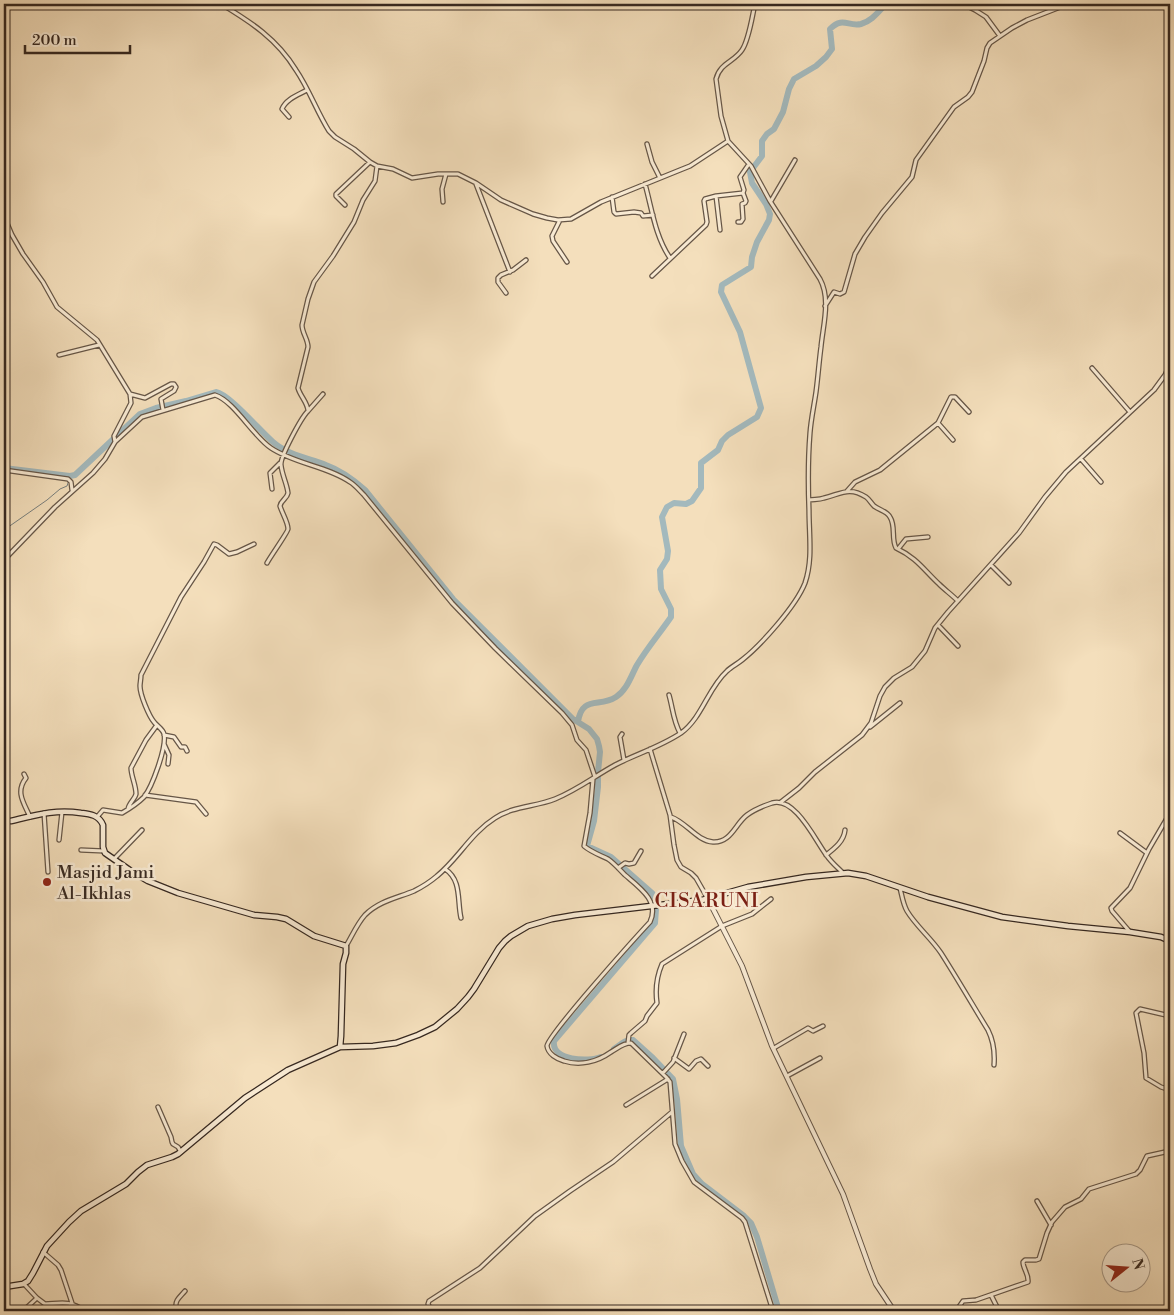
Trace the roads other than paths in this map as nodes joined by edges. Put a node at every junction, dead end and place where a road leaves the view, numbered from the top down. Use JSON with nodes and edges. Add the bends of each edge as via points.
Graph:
{"nodes":[{"id":1,"x":221,"y":4,"type":"edge"},
{"id":2,"x":755,"y":4,"type":"edge"},
{"id":3,"x":963,"y":4,"type":"edge"},
{"id":4,"x":1077,"y":4,"type":"edge"},
{"id":5,"x":1000,"y":36,"type":"junction"},
{"id":6,"x":307,"y":90,"type":"junction"},
{"id":7,"x":289,"y":117,"type":"dead end"},
{"id":8,"x":728,"y":141,"type":"junction"},
{"id":9,"x":647,"y":144,"type":"dead end"},
{"id":10,"x":795,"y":160,"type":"dead end"},
{"id":11,"x":370,"y":162,"type":"junction"},
{"id":12,"x":750,"y":165,"type":"junction"},
{"id":13,"x":377,"y":166,"type":"junction"},
{"id":14,"x":446,"y":174,"type":"junction"},
{"id":15,"x":660,"y":178,"type":"junction"},
{"id":16,"x":476,"y":183,"type":"junction"},
{"id":17,"x":645,"y":184,"type":"junction"},
{"id":18,"x":743,"y":193,"type":"junction"},
{"id":19,"x":716,"y":196,"type":"junction"},
{"id":20,"x":612,"y":197,"type":"junction"},
{"id":21,"x":443,"y":202,"type":"dead end"},
{"id":22,"x":770,"y":202,"type":"junction"},
{"id":23,"x":345,"y":205,"type":"dead end"},
{"id":24,"x":653,"y":215,"type":"junction"},
{"id":25,"x":4,"y":216,"type":"edge"},
{"id":26,"x":560,"y":220,"type":"junction"},
{"id":27,"x":738,"y":222,"type":"dead end"},
{"id":28,"x":720,"y":230,"type":"dead end"},
{"id":29,"x":670,"y":258,"type":"junction"},
{"id":30,"x":526,"y":260,"type":"dead end"},
{"id":31,"x":567,"y":262,"type":"dead end"},
{"id":32,"x":510,"y":272,"type":"junction"},
{"id":33,"x":652,"y":276,"type":"dead end"},
{"id":34,"x":506,"y":293,"type":"dead end"},
{"id":35,"x":825,"y":306,"type":"junction"},
{"id":36,"x":100,"y":345,"type":"junction"},
{"id":37,"x":59,"y":355,"type":"dead end"},
{"id":38,"x":1170,"y":367,"type":"edge"},
{"id":39,"x":1092,"y":368,"type":"dead end"},
{"id":40,"x":130,"y":394,"type":"junction"},
{"id":41,"x":324,"y":394,"type":"dead end"},
{"id":42,"x":162,"y":408,"type":"junction"},
{"id":43,"x":308,"y":411,"type":"junction"},
{"id":44,"x":970,"y":412,"type":"dead end"},
{"id":45,"x":1130,"y":412,"type":"junction"},
{"id":46,"x":938,"y":423,"type":"junction"},
{"id":47,"x":114,"y":440,"type":"junction"},
{"id":48,"x":953,"y":440,"type":"dead end"},
{"id":49,"x":284,"y":455,"type":"junction"},
{"id":50,"x":1081,"y":459,"type":"junction"},
{"id":51,"x":281,"y":463,"type":"junction"},
{"id":52,"x":4,"y":470,"type":"edge"},
{"id":53,"x":1101,"y":482,"type":"dead end"},
{"id":54,"x":272,"y":489,"type":"dead end"},
{"id":55,"x":72,"y":491,"type":"junction"},
{"id":56,"x":847,"y":491,"type":"junction"},
{"id":57,"x":809,"y":500,"type":"junction"},
{"id":58,"x":928,"y":537,"type":"dead end"},
{"id":59,"x":254,"y":544,"type":"dead end"},
{"id":60,"x":898,"y":549,"type":"junction"},
{"id":61,"x":4,"y":560,"type":"edge"},
{"id":62,"x":267,"y":563,"type":"dead end"},
{"id":63,"x":991,"y":565,"type":"junction"},
{"id":64,"x":1008,"y":583,"type":"dead end"},
{"id":65,"x":958,"y":601,"type":"junction"},
{"id":66,"x":938,"y":625,"type":"junction"},
{"id":67,"x":958,"y":646,"type":"dead end"},
{"id":68,"x":669,"y":695,"type":"dead end"},
{"id":69,"x":900,"y":702,"type":"dead end"},
{"id":70,"x":157,"y":725,"type":"junction"},
{"id":71,"x":867,"y":729,"type":"junction"},
{"id":72,"x":680,"y":733,"type":"junction"},
{"id":73,"x":164,"y":734,"type":"junction"},
{"id":74,"x":622,"y":734,"type":"dead end"},
{"id":75,"x":163,"y":743,"type":"junction"},
{"id":76,"x":650,"y":749,"type":"junction"},
{"id":77,"x":187,"y":751,"type":"dead end"},
{"id":78,"x":624,"y":760,"type":"junction"},
{"id":79,"x":168,"y":764,"type":"dead end"},
{"id":80,"x":24,"y":774,"type":"dead end"},
{"id":81,"x":595,"y":777,"type":"junction"},
{"id":82,"x":146,"y":795,"type":"junction"},
{"id":83,"x":781,"y":802,"type":"junction"},
{"id":84,"x":128,"y":809,"type":"junction"},
{"id":85,"x":62,"y":811,"type":"junction"},
{"id":86,"x":44,"y":813,"type":"junction"},
{"id":87,"x":1170,"y":813,"type":"edge"},
{"id":88,"x":206,"y":814,"type":"dead end"},
{"id":89,"x":30,"y":817,"type":"junction"},
{"id":90,"x":97,"y":817,"type":"junction"},
{"id":91,"x":671,"y":817,"type":"junction"},
{"id":92,"x":6,"y":819,"type":"edge"},
{"id":93,"x":142,"y":830,"type":"dead end"},
{"id":94,"x":845,"y":830,"type":"dead end"},
{"id":95,"x":1120,"y":833,"type":"dead end"},
{"id":96,"x":6,"y":838,"type":"dead end"},
{"id":97,"x":59,"y":840,"type":"dead end"},
{"id":98,"x":81,"y":850,"type":"dead end"},
{"id":99,"x":104,"y":851,"type":"junction"},
{"id":100,"x":641,"y":851,"type":"dead end"},
{"id":101,"x":1147,"y":853,"type":"junction"},
{"id":102,"x":826,"y":855,"type":"junction"},
{"id":103,"x":114,"y":858,"type":"junction"},
{"id":104,"x":621,"y":866,"type":"junction"},
{"id":105,"x":445,"y":869,"type":"junction"},
{"id":106,"x":48,"y":872,"type":"dead end"},
{"id":107,"x":842,"y":872,"type":"junction"},
{"id":108,"x":900,"y":888,"type":"junction"},
{"id":109,"x":771,"y":898,"type":"dead end"},
{"id":110,"x":708,"y":899,"type":"junction"},
{"id":111,"x":655,"y":905,"type":"junction"},
{"id":112,"x":461,"y":918,"type":"dead end"},
{"id":113,"x":722,"y":926,"type":"junction"},
{"id":114,"x":1130,"y":932,"type":"junction"},
{"id":115,"x":1170,"y":941,"type":"edge"},
{"id":116,"x":346,"y":946,"type":"junction"},
{"id":117,"x":1170,"y":1016,"type":"edge"},
{"id":118,"x":823,"y":1026,"type":"dead end"},
{"id":119,"x":684,"y":1034,"type":"dead end"},
{"id":120,"x":628,"y":1042,"type":"junction"},
{"id":121,"x":340,"y":1047,"type":"junction"},
{"id":122,"x":774,"y":1048,"type":"junction"},
{"id":123,"x":674,"y":1058,"type":"junction"},
{"id":124,"x":820,"y":1058,"type":"dead end"},
{"id":125,"x":994,"y":1065,"type":"dead end"},
{"id":126,"x":708,"y":1066,"type":"dead end"},
{"id":127,"x":665,"y":1071,"type":"junction"},
{"id":128,"x":787,"y":1076,"type":"junction"},
{"id":129,"x":668,"y":1079,"type":"junction"},
{"id":130,"x":1170,"y":1090,"type":"edge"},
{"id":131,"x":626,"y":1105,"type":"dead end"},
{"id":132,"x":158,"y":1107,"type":"dead end"},
{"id":133,"x":672,"y":1111,"type":"junction"},
{"id":134,"x":1170,"y":1148,"type":"edge"},
{"id":135,"x":181,"y":1152,"type":"junction"},
{"id":136,"x":1037,"y":1201,"type":"dead end"},
{"id":137,"x":1051,"y":1225,"type":"junction"},
{"id":138,"x":43,"y":1252,"type":"junction"},
{"id":139,"x":23,"y":1284,"type":"junction"},
{"id":140,"x":4,"y":1287,"type":"edge"},
{"id":141,"x":185,"y":1292,"type":"dead end"},
{"id":142,"x":991,"y":1295,"type":"junction"},
{"id":143,"x":37,"y":1298,"type":"junction"},
{"id":144,"x":45,"y":1304,"type":"junction"},
{"id":145,"x":72,"y":1304,"type":"junction"},
{"id":146,"x":23,"y":1311,"type":"edge"},
{"id":147,"x":46,"y":1311,"type":"edge"},
{"id":148,"x":85,"y":1311,"type":"edge"},
{"id":149,"x":172,"y":1311,"type":"edge"},
{"id":150,"x":432,"y":1311,"type":"edge"},
{"id":151,"x":774,"y":1311,"type":"edge"},
{"id":152,"x":894,"y":1311,"type":"edge"},
{"id":153,"x":956,"y":1311,"type":"edge"},
{"id":154,"x":999,"y":1311,"type":"edge"}],
"edges":[{"from":1,"to":6,"type":"street","via":[[266,34],[292,64]]},
{"from":2,"to":8,"type":"street","via":[[747,40],[739,54],[722,67],[716,79]]},
{"from":3,"to":5,"type":"street","via":[[986,18]]},
{"from":4,"to":5,"type":"street","via":[[1047,12]]},
{"from":5,"to":35,"type":"street","via":[[986,48],[970,95],[954,106],[916,160],[912,177],[858,248],[844,292],[834,292]]},
{"from":6,"to":7,"type":"street","via":[[285,104],[282,109]]},
{"from":6,"to":11,"type":"street","via":[[332,135]]},
{"from":8,"to":12,"type":"street"},
{"from":8,"to":15,"type":"street","via":[[690,166]]},
{"from":9,"to":15,"type":"street"},
{"from":10,"to":22,"type":"street"},
{"from":11,"to":13,"type":"street"},
{"from":11,"to":23,"type":"street","via":[[336,194]]},
{"from":12,"to":18,"type":"street","via":[[740,177]]},
{"from":12,"to":22,"type":"street"},
{"from":13,"to":14,"type":"street","via":[[412,178]]},
{"from":13,"to":43,"type":"street","via":[[375,181],[354,222],[316,279],[308,300],[302,328],[308,347],[298,388]]},
{"from":14,"to":16,"type":"street","via":[[458,174]]},
{"from":14,"to":21,"type":"street"},
{"from":15,"to":17,"type":"street"},
{"from":16,"to":26,"type":"street","via":[[520,208]]},
{"from":16,"to":32,"type":"street"},
{"from":17,"to":20,"type":"street"},
{"from":17,"to":24,"type":"street"},
{"from":18,"to":19,"type":"street"},
{"from":18,"to":27,"type":"street","via":[[746,201],[742,204],[743,219]]},
{"from":19,"to":28,"type":"street"},
{"from":19,"to":29,"type":"street","via":[[704,200],[706,226]]},
{"from":20,"to":24,"type":"street","via":[[616,214],[641,212],[643,216]]},
{"from":20,"to":26,"type":"street","via":[[570,219]]},
{"from":22,"to":35,"type":"street","via":[[822,283]]},
{"from":24,"to":29,"type":"street"},
{"from":25,"to":36,"type":"street","via":[[23,254],[57,307],[94,336]]},
{"from":26,"to":31,"type":"street","via":[[552,236]]},
{"from":29,"to":33,"type":"street"},
{"from":30,"to":32,"type":"street"},
{"from":32,"to":34,"type":"street","via":[[497,280]]},
{"from":35,"to":57,"type":"street","via":[[811,419]]},
{"from":36,"to":37,"type":"street"},
{"from":36,"to":40,"type":"street"},
{"from":38,"to":45,"type":"street","via":[[1154,390]]},
{"from":39,"to":45,"type":"street"},
{"from":40,"to":42,"type":"street","via":[[145,398],[174,384],[176,390],[160,400]]},
{"from":40,"to":47,"type":"street","via":[[131,403]]},
{"from":41,"to":43,"type":"street"},
{"from":42,"to":47,"type":"street","via":[[140,418]]},
{"from":42,"to":49,"type":"street","via":[[218,396],[266,443]]},
{"from":43,"to":49,"type":"street"},
{"from":44,"to":46,"type":"street","via":[[952,396]]},
{"from":45,"to":50,"type":"street"},
{"from":46,"to":48,"type":"street"},
{"from":46,"to":56,"type":"street","via":[[883,468],[855,482]]},
{"from":47,"to":55,"type":"street","via":[[93,474]]},
{"from":49,"to":51,"type":"street"},
{"from":49,"to":81,"type":"street","via":[[339,476],[357,488],[452,603],[572,725],[577,740],[586,750]]},
{"from":50,"to":53,"type":"street"},
{"from":50,"to":63,"type":"street","via":[[1054,485]]},
{"from":51,"to":54,"type":"street","via":[[270,473]]},
{"from":51,"to":62,"type":"street","via":[[288,493],[280,506],[288,529]]},
{"from":52,"to":55,"type":"street","via":[[68,479]]},
{"from":55,"to":61,"type":"street"},
{"from":56,"to":57,"type":"street"},
{"from":56,"to":60,"type":"street","via":[[867,498],[888,514],[894,545]]},
{"from":57,"to":72,"type":"street","via":[[810,565],[801,592],[758,646],[719,680],[689,726]]},
{"from":58,"to":60,"type":"street","via":[[906,539]]},
{"from":59,"to":70,"type":"street","via":[[229,554],[214,545],[173,611],[141,675],[141,693]]},
{"from":60,"to":65,"type":"street","via":[[917,561]]},
{"from":63,"to":64,"type":"street"},
{"from":63,"to":65,"type":"street"},
{"from":65,"to":66,"type":"street"},
{"from":66,"to":67,"type":"street"},
{"from":66,"to":71,"type":"street","via":[[925,651],[912,667],[885,686]]},
{"from":68,"to":72,"type":"street"},
{"from":69,"to":71,"type":"street"},
{"from":70,"to":73,"type":"street"},
{"from":70,"to":84,"type":"street","via":[[131,768],[136,793]]},
{"from":71,"to":83,"type":"street"},
{"from":72,"to":76,"type":"street"},
{"from":73,"to":75,"type":"street"},
{"from":73,"to":77,"type":"street","via":[[174,736]]},
{"from":74,"to":78,"type":"street"},
{"from":75,"to":79,"type":"street","via":[[169,755]]},
{"from":75,"to":82,"type":"street","via":[[162,755]]},
{"from":76,"to":78,"type":"street"},
{"from":76,"to":91,"type":"street"},
{"from":78,"to":81,"type":"street"},
{"from":80,"to":89,"type":"street","via":[[26,778],[20,794]]},
{"from":81,"to":104,"type":"street","via":[[584,846]]},
{"from":81,"to":105,"type":"street","via":[[558,798],[498,816],[483,826]]},
{"from":82,"to":84,"type":"street"},
{"from":82,"to":88,"type":"street","via":[[196,802]]},
{"from":83,"to":91,"type":"street","via":[[759,807],[747,815],[729,837],[715,842],[707,841]]},
{"from":83,"to":102,"type":"street","via":[[793,809],[806,824]]},
{"from":84,"to":90,"type":"street","via":[[120,813],[103,810]]},
{"from":85,"to":86,"type":"main road"},
{"from":85,"to":90,"type":"main road"},
{"from":85,"to":97,"type":"street"},
{"from":86,"to":89,"type":"main road"},
{"from":86,"to":106,"type":"street"},
{"from":87,"to":101,"type":"street"},
{"from":89,"to":92,"type":"main road"},
{"from":90,"to":99,"type":"main road","via":[[103,825]]},
{"from":91,"to":110,"type":"street","via":[[677,860],[696,878]]},
{"from":92,"to":96,"type":"street"},
{"from":93,"to":103,"type":"street"},
{"from":94,"to":102,"type":"street","via":[[839,845]]},
{"from":95,"to":101,"type":"street"},
{"from":98,"to":99,"type":"street"},
{"from":99,"to":103,"type":"main road"},
{"from":100,"to":104,"type":"street","via":[[634,863]]},
{"from":101,"to":114,"type":"street","via":[[1130,888],[1111,908]]},
{"from":102,"to":107,"type":"street"},
{"from":103,"to":116,"type":"main road","via":[[152,884],[254,915],[286,919],[314,936]]},
{"from":104,"to":111,"type":"street"},
{"from":105,"to":112,"type":"street","via":[[457,885]]},
{"from":105,"to":116,"type":"street","via":[[416,890],[371,910]]},
{"from":107,"to":108,"type":"main road","via":[[866,876]]},
{"from":107,"to":110,"type":"main road","via":[[748,887]]},
{"from":108,"to":114,"type":"main road","via":[[1002,917]]},
{"from":108,"to":125,"type":"street","via":[[906,910],[940,952],[988,1030],[993,1041]]},
{"from":109,"to":113,"type":"street","via":[[752,914]]},
{"from":110,"to":111,"type":"main road"},
{"from":110,"to":113,"type":"street"},
{"from":111,"to":120,"type":"street","via":[[650,922],[547,1044],[552,1056],[564,1061],[593,1062]]},
{"from":111,"to":121,"type":"main road","via":[[574,915],[528,926],[505,941],[468,997],[439,1024],[396,1043]]},
{"from":113,"to":120,"type":"street","via":[[662,964],[656,984],[656,1006],[629,1036]]},
{"from":113,"to":122,"type":"street","via":[[742,966]]},
{"from":114,"to":115,"type":"main road"},
{"from":116,"to":121,"type":"main road"},
{"from":117,"to":130,"type":"street","via":[[1140,1009],[1136,1014],[1146,1078]]},
{"from":118,"to":122,"type":"street","via":[[813,1032],[808,1028]]},
{"from":119,"to":123,"type":"street"},
{"from":120,"to":127,"type":"street"},
{"from":121,"to":135,"type":"main road","via":[[281,1074],[220,1118]]},
{"from":122,"to":128,"type":"street"},
{"from":123,"to":126,"type":"street","via":[[689,1069],[702,1059]]},
{"from":123,"to":127,"type":"street"},
{"from":124,"to":128,"type":"street"},
{"from":127,"to":129,"type":"street"},
{"from":128,"to":152,"type":"street","via":[[843,1194],[876,1284]]},
{"from":129,"to":131,"type":"street"},
{"from":129,"to":133,"type":"street"},
{"from":132,"to":135,"type":"street","via":[[173,1144]]},
{"from":133,"to":150,"type":"street","via":[[613,1162],[535,1216],[480,1268],[429,1301]]},
{"from":133,"to":151,"type":"street","via":[[676,1149],[689,1176],[745,1222]]},
{"from":134,"to":137,"type":"street","via":[[1147,1156],[1140,1170],[1133,1175],[1089,1189],[1081,1199],[1062,1209]]},
{"from":135,"to":138,"type":"main road","via":[[144,1167],[126,1184],[81,1211]]},
{"from":136,"to":137,"type":"street"},
{"from":137,"to":142,"type":"street","via":[[1039,1258],[1023,1262],[1028,1282]]},
{"from":138,"to":139,"type":"main road","via":[[31,1278]]},
{"from":138,"to":145,"type":"street","via":[[62,1270]]},
{"from":139,"to":140,"type":"main road"},
{"from":139,"to":143,"type":"street"},
{"from":141,"to":149,"type":"street"},
{"from":142,"to":153,"type":"street","via":[[963,1301]]},
{"from":142,"to":154,"type":"street"},
{"from":143,"to":144,"type":"street"},
{"from":143,"to":146,"type":"street"},
{"from":144,"to":145,"type":"street"},
{"from":144,"to":147,"type":"street"},
{"from":145,"to":148,"type":"street"}]}
